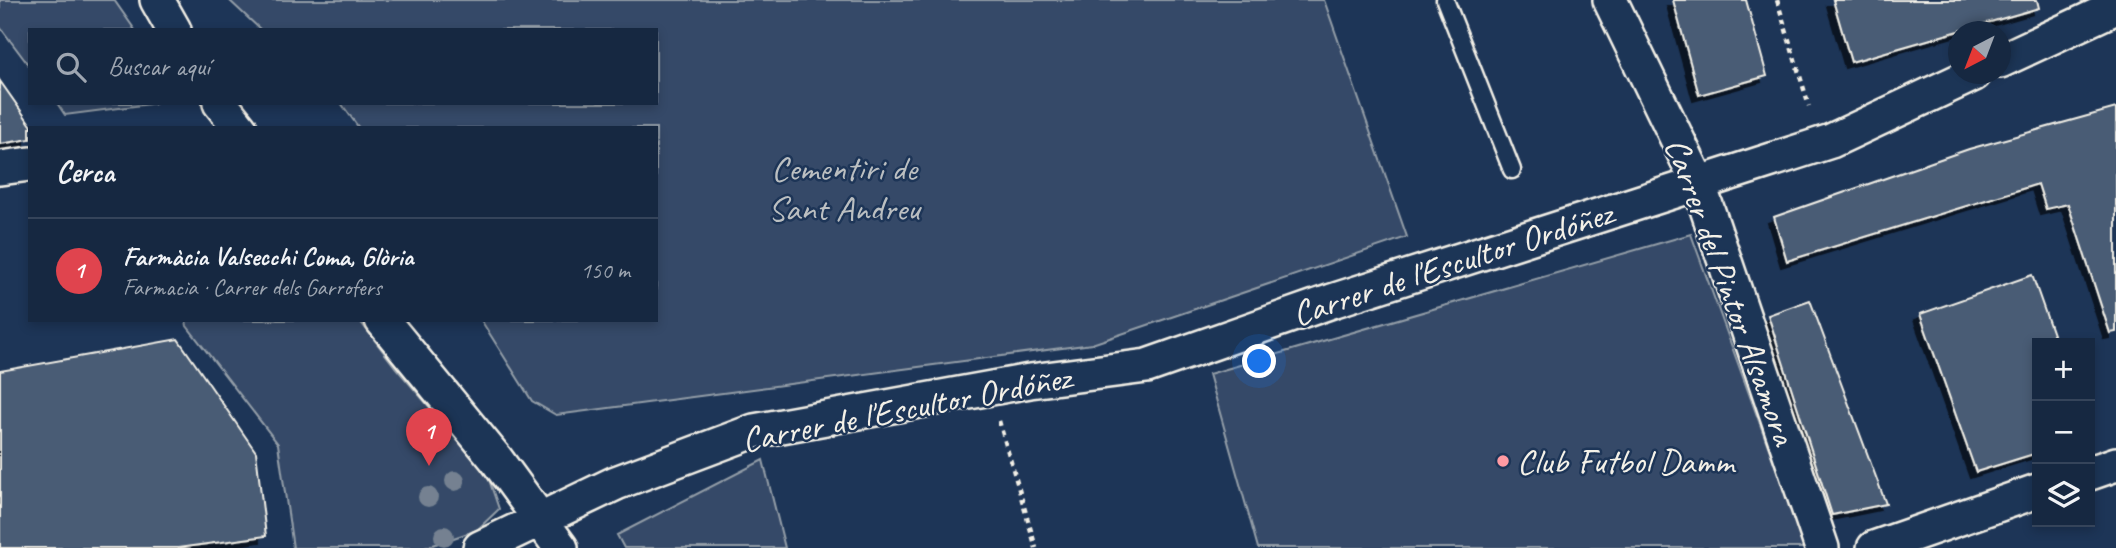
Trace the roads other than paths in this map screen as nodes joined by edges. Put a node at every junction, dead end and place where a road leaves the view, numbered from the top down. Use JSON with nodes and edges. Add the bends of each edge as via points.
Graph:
{"nodes":[{"id":1,"x":157,"y":0,"type":"edge"},
{"id":2,"x":1445,"y":0,"type":"edge"},
{"id":3,"x":1610,"y":0,"type":"edge"},
{"id":4,"x":2116,"y":7,"type":"edge"},
{"id":5,"x":173,"y":28,"type":"edge"},
{"id":6,"x":2011,"y":56,"type":"edge"},
{"id":7,"x":1953,"y":84,"type":"edge"},
{"id":8,"x":222,"y":105,"type":"edge"},
{"id":9,"x":238,"y":126,"type":"edge"},
{"id":10,"x":28,"y":164,"type":"edge"},
{"id":11,"x":0,"y":168,"type":"edge"},
{"id":12,"x":1512,"y":170,"type":"dead end"},
{"id":13,"x":1698,"y":182,"type":"junction"},
{"id":14,"x":384,"y":322,"type":"edge"},
{"id":15,"x":2116,"y":464,"type":"edge"},
{"id":16,"x":2095,"y":471,"type":"edge"},
{"id":17,"x":2032,"y":493,"type":"edge"},
{"id":18,"x":542,"y":519,"type":"junction"},
{"id":19,"x":480,"y":548,"type":"edge"},
{"id":20,"x":561,"y":548,"type":"edge"},
{"id":21,"x":1822,"y":548,"type":"edge"},
{"id":22,"x":1874,"y":548,"type":"edge"}],
"edges":[{"from":1,"to":5,"type":"street"},
{"from":2,"to":12,"type":"lane"},
{"from":3,"to":13,"type":"street","name":"Carrer del Pintor Alsamora"},
{"from":4,"to":6,"type":"street"},
{"from":7,"to":13,"type":"street","name":"Carrer de l'Escultor Ordóñez","via":[[1830,141]]},
{"from":8,"to":9,"type":"street"},
{"from":10,"to":11,"type":"street"},
{"from":13,"to":18,"type":"street","name":"Carrer de l'Escultor Ordóñez","via":[[1332,300],[1146,366],[1030,381],[754,431],[616,483]]},
{"from":13,"to":21,"type":"street","name":"Carrer del Pintor Alsamora"},
{"from":14,"to":18,"type":"street"},
{"from":15,"to":16,"type":"street"},
{"from":17,"to":22,"type":"street"},
{"from":18,"to":19,"type":"street","name":"Carrer de l'Escultor Ordóñez"},
{"from":18,"to":20,"type":"street"}]}
